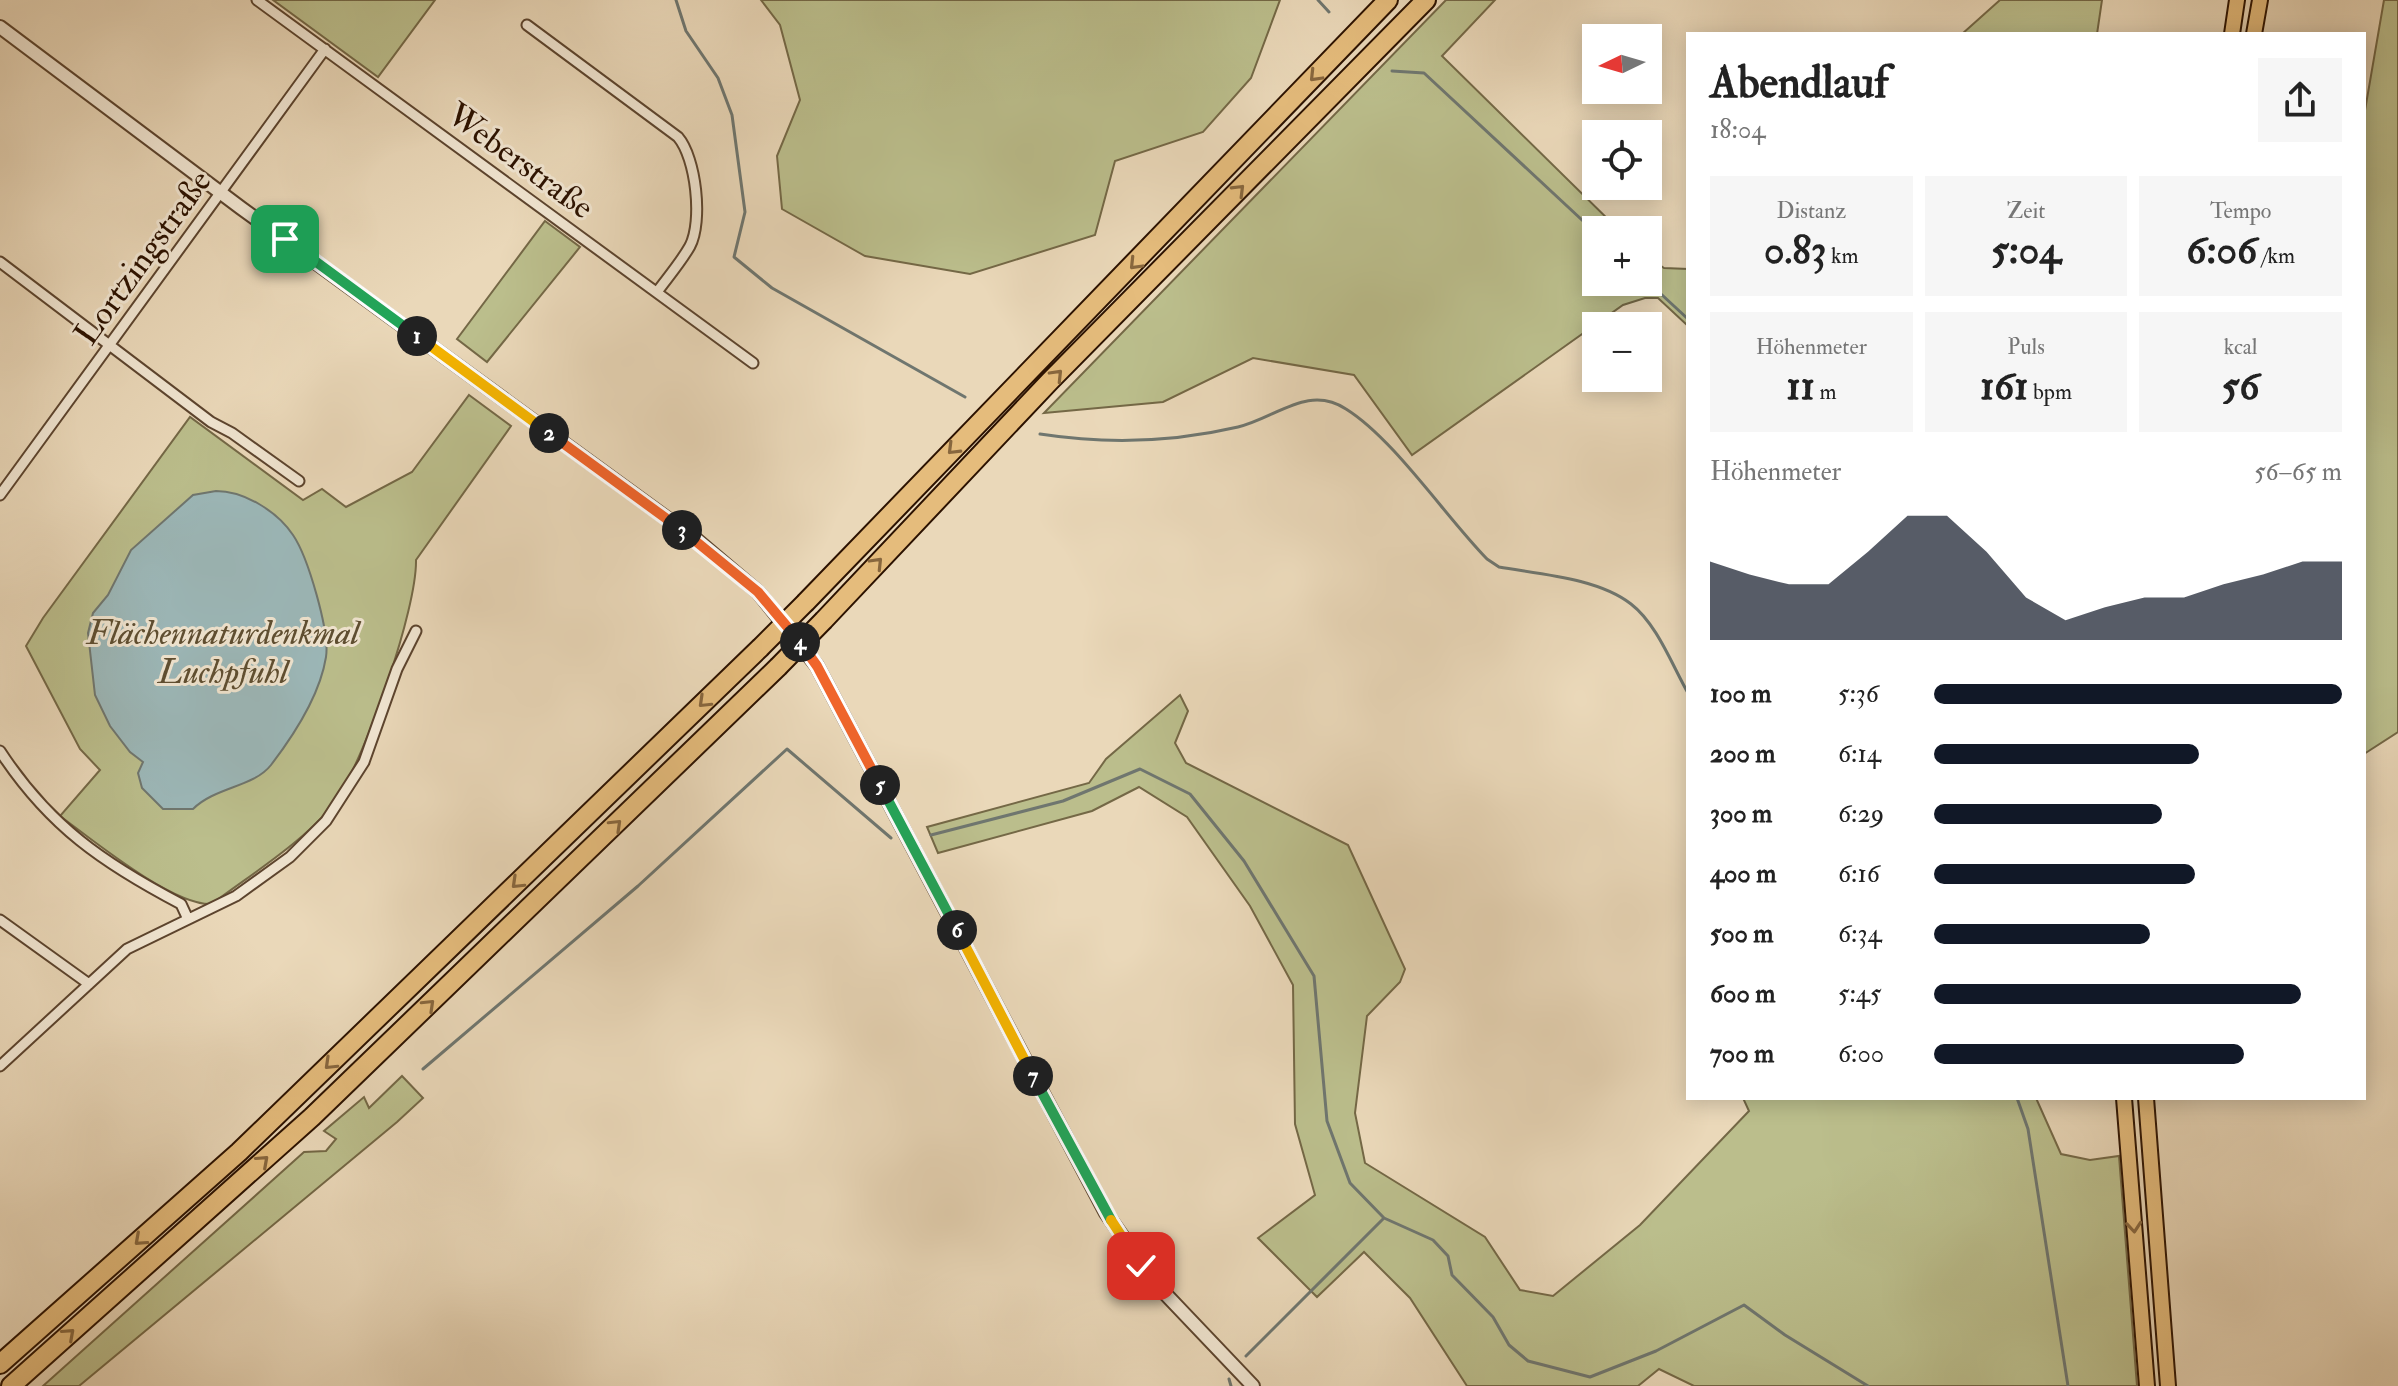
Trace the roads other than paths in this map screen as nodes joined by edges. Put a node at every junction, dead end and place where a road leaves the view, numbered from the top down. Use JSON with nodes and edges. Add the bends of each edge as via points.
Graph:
{"nodes":[{"id":1,"x":257,"y":0,"type":"edge"},
{"id":2,"x":1388,"y":0,"type":"edge"},
{"id":3,"x":1426,"y":0,"type":"edge"},
{"id":4,"x":2237,"y":0,"type":"edge"},
{"id":5,"x":2260,"y":0,"type":"edge"},
{"id":6,"x":527,"y":25,"type":"dead end"},
{"id":7,"x":0,"y":27,"type":"edge"},
{"id":8,"x":2232,"y":32,"type":"edge"},
{"id":9,"x":2254,"y":32,"type":"edge"},
{"id":10,"x":325,"y":49,"type":"junction"},
{"id":11,"x":220,"y":192,"type":"junction"},
{"id":12,"x":0,"y":262,"type":"edge"},
{"id":13,"x":657,"y":292,"type":"junction"},
{"id":14,"x":110,"y":345,"type":"junction"},
{"id":15,"x":753,"y":363,"type":"dead end"},
{"id":16,"x":299,"y":481,"type":"dead end"},
{"id":17,"x":0,"y":495,"type":"edge"},
{"id":18,"x":416,"y":631,"type":"dead end"},
{"id":19,"x":0,"y":751,"type":"edge"},
{"id":20,"x":187,"y":917,"type":"junction"},
{"id":21,"x":0,"y":920,"type":"edge"},
{"id":22,"x":89,"y":984,"type":"junction"},
{"id":23,"x":0,"y":1065,"type":"edge"},
{"id":24,"x":2124,"y":1100,"type":"edge"},
{"id":25,"x":2146,"y":1100,"type":"edge"},
{"id":26,"x":0,"y":1364,"type":"edge"},
{"id":27,"x":11,"y":1386,"type":"edge"},
{"id":28,"x":1253,"y":1386,"type":"edge"},
{"id":29,"x":2147,"y":1386,"type":"edge"},
{"id":30,"x":2168,"y":1386,"type":"edge"}],
"edges":[{"from":1,"to":10,"type":"street","name":"Weberstraße"},
{"from":2,"to":26,"type":"highway","one_way":true,"bridge":true,"via":[[760,648],[239,1152]]},
{"from":27,"to":3,"type":"highway","one_way":true,"bridge":true,"via":[[312,1117],[778,667],[1050,381]]},
{"from":4,"to":8,"type":"main road"},
{"from":5,"to":9,"type":"main road"},
{"from":6,"to":13,"type":"street","via":[[687,148],[695,174],[693,237]]},
{"from":7,"to":11,"type":"street"},
{"from":10,"to":11,"type":"street","name":"Lortzingstraße"},
{"from":10,"to":13,"type":"street","name":"Weberstraße"},
{"from":11,"to":14,"type":"street","name":"Lortzingstraße"},
{"from":11,"to":28,"type":"street","via":[[698,541],[777,613],[817,666],[1106,1213],[1155,1283]]},
{"from":12,"to":14,"type":"street"},
{"from":13,"to":15,"type":"street","name":"Weberstraße"},
{"from":14,"to":16,"type":"street"},
{"from":14,"to":17,"type":"street","name":"Lortzingstraße"},
{"from":18,"to":20,"type":"street","via":[[364,762],[333,813],[266,877]]},
{"from":19,"to":20,"type":"street","via":[[53,820],[106,862],[181,904]]},
{"from":20,"to":22,"type":"street","via":[[136,942]]},
{"from":21,"to":22,"type":"street"},
{"from":22,"to":23,"type":"street"},
{"from":24,"to":29,"type":"main road","one_way":true},
{"from":25,"to":30,"type":"main road"}]}
